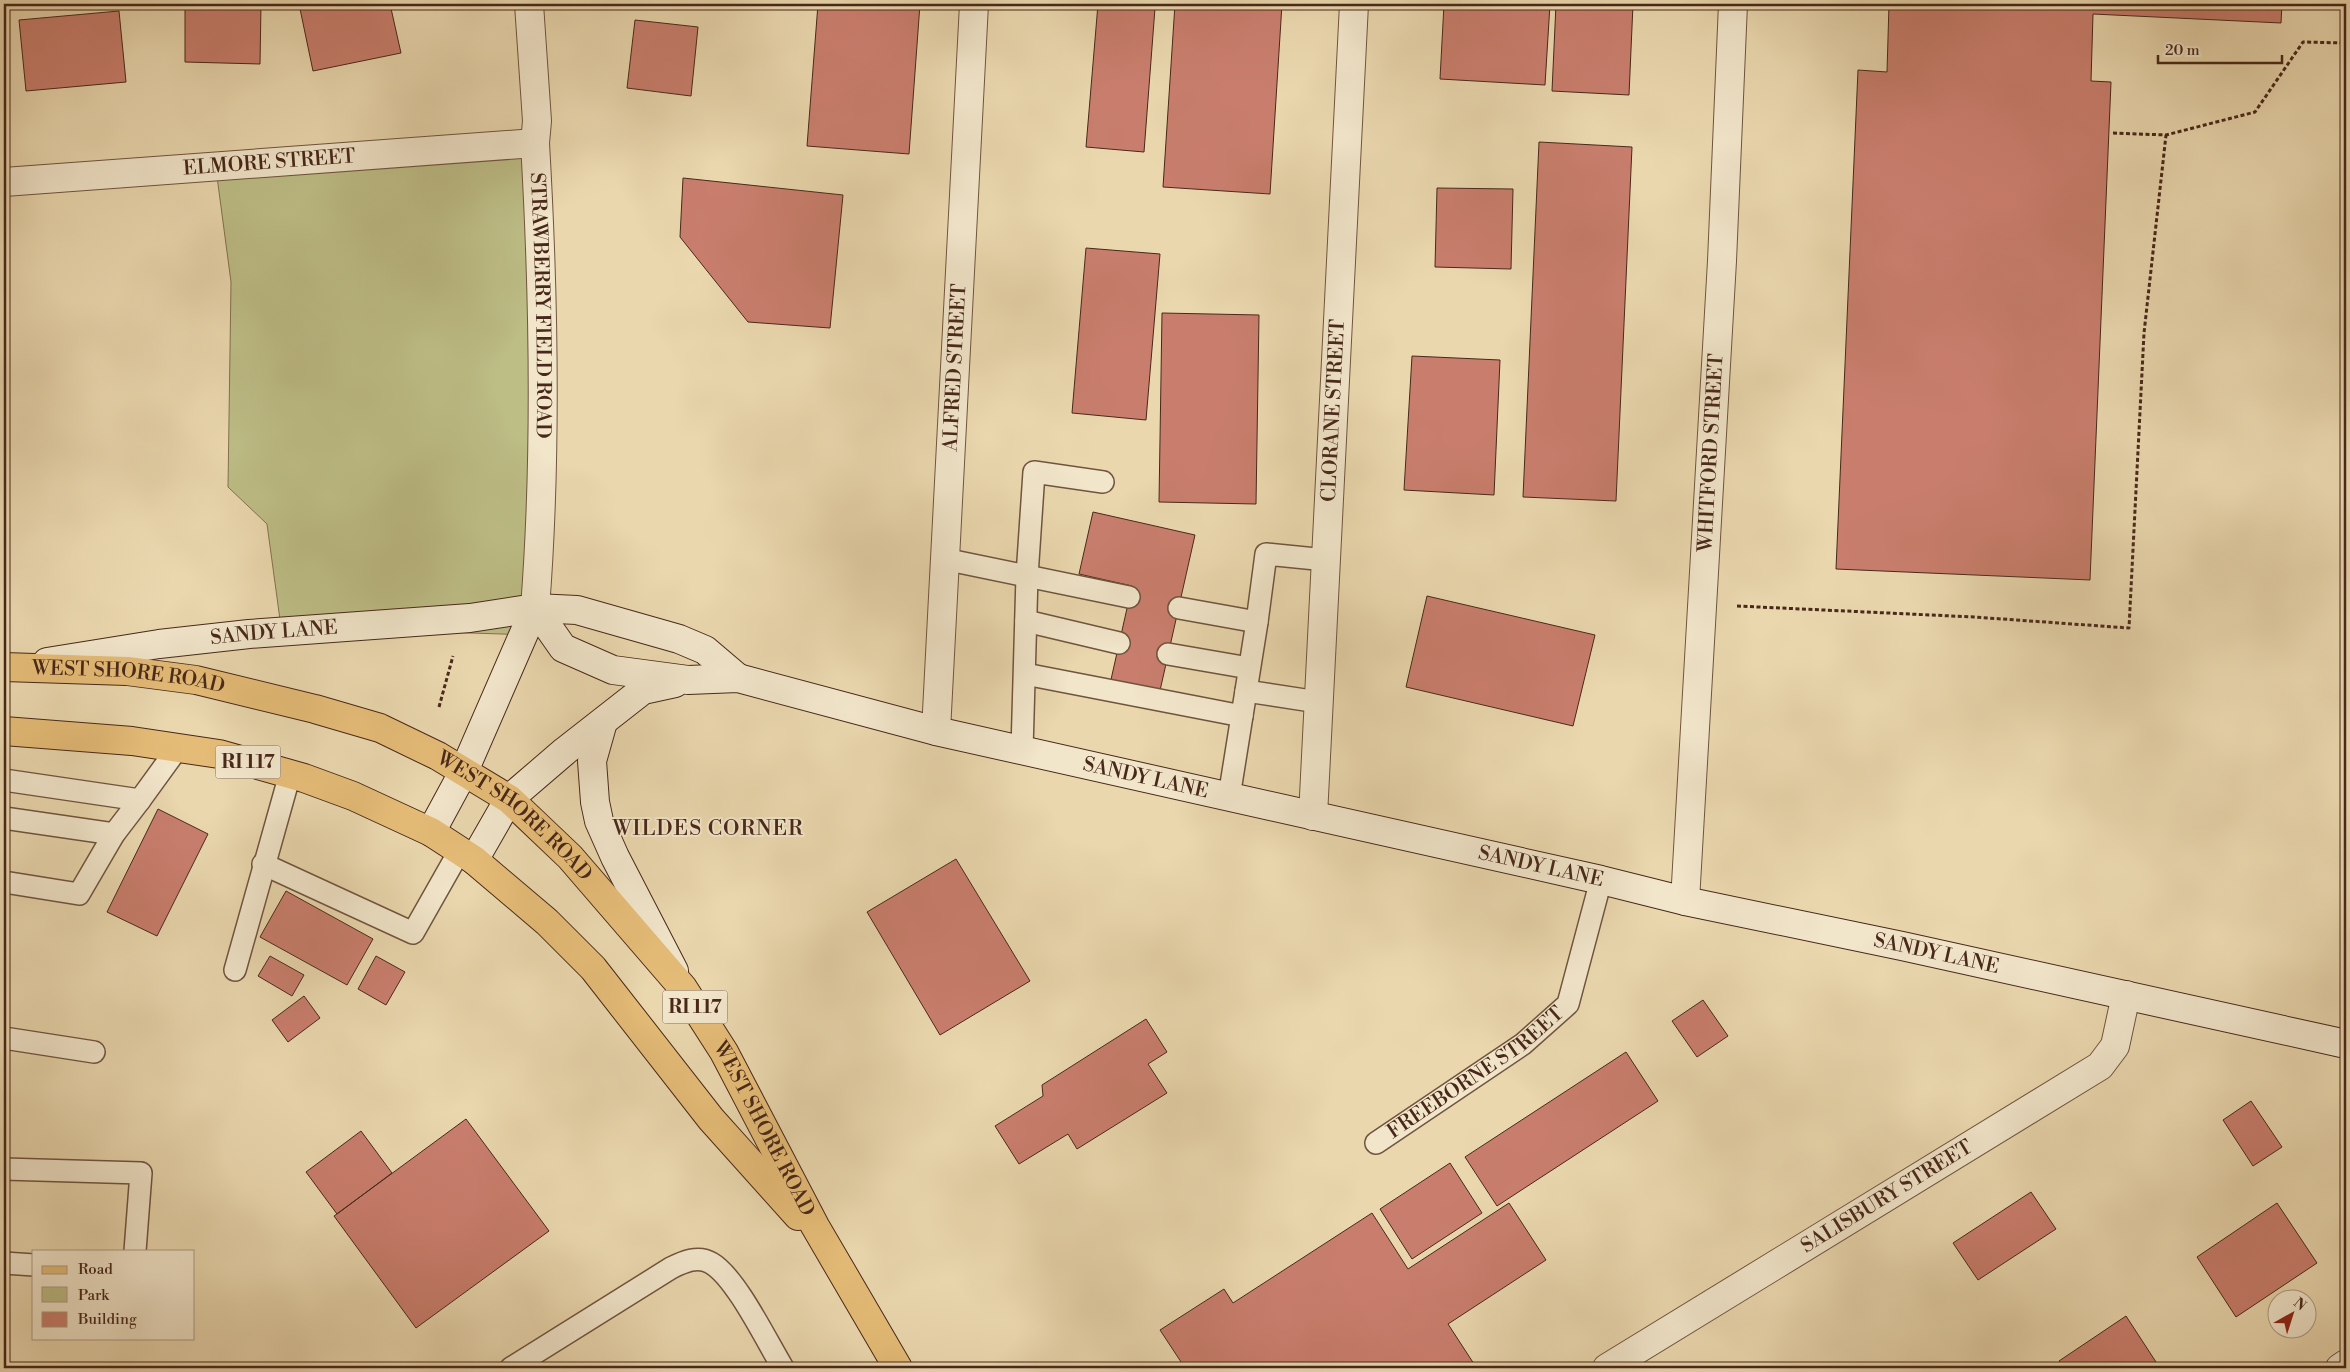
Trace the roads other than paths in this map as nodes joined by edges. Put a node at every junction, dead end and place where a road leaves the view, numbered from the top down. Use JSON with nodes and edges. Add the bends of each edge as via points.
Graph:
{"nodes":[{"id":1,"x":529,"y":4,"type":"edge"},
{"id":2,"x":974,"y":4,"type":"edge"},
{"id":3,"x":1354,"y":4,"type":"edge"},
{"id":4,"x":1733,"y":4,"type":"edge"},
{"id":5,"x":535,"y":143,"type":"junction"},
{"id":6,"x":4,"y":182,"type":"edge"},
{"id":7,"x":1103,"y":482,"type":"dead end"},
{"id":8,"x":944,"y":559,"type":"junction"},
{"id":9,"x":1326,"y":560,"type":"junction"},
{"id":10,"x":1026,"y":576,"type":"junction"},
{"id":11,"x":1129,"y":597,"type":"dead end"},
{"id":12,"x":535,"y":608,"type":"junction"},
{"id":13,"x":1179,"y":608,"type":"dead end"},
{"id":14,"x":1026,"y":621,"type":"junction"},
{"id":15,"x":1257,"y":622,"type":"junction"},
{"id":16,"x":1119,"y":643,"type":"dead end"},
{"id":17,"x":1168,"y":654,"type":"dead end"},
{"id":18,"x":9,"y":666,"type":"edge"},
{"id":19,"x":1249,"y":668,"type":"junction"},
{"id":20,"x":1024,"y":674,"type":"junction"},
{"id":21,"x":738,"y":678,"type":"junction"},
{"id":22,"x":688,"y":680,"type":"junction"},
{"id":23,"x":1246,"y":692,"type":"junction"},
{"id":24,"x":1318,"y":702,"type":"junction"},
{"id":25,"x":1242,"y":716,"type":"junction"},
{"id":26,"x":603,"y":722,"type":"junction"},
{"id":27,"x":4,"y":731,"type":"edge"},
{"id":28,"x":936,"y":731,"type":"junction"},
{"id":29,"x":177,"y":749,"type":"junction"},
{"id":30,"x":1022,"y":750,"type":"junction"},
{"id":31,"x":464,"y":771,"type":"junction"},
{"id":32,"x":290,"y":774,"type":"junction"},
{"id":33,"x":4,"y":780,"type":"edge"},
{"id":34,"x":1229,"y":797,"type":"junction"},
{"id":35,"x":509,"y":799,"type":"junction"},
{"id":36,"x":140,"y":800,"type":"junction"},
{"id":37,"x":1313,"y":816,"type":"junction"},
{"id":38,"x":4,"y":818,"type":"edge"},
{"id":39,"x":431,"y":832,"type":"junction"},
{"id":40,"x":114,"y":834,"type":"junction"},
{"id":41,"x":467,"y":855,"type":"junction"},
{"id":42,"x":263,"y":864,"type":"junction"},
{"id":43,"x":1601,"y":880,"type":"junction"},
{"id":44,"x":4,"y":882,"type":"edge"},
{"id":45,"x":1685,"y":901,"type":"junction"},
{"id":46,"x":236,"y":970,"type":"dead end"},
{"id":47,"x":683,"y":988,"type":"junction"},
{"id":48,"x":2126,"y":996,"type":"junction"},
{"id":49,"x":4,"y":1038,"type":"edge"},
{"id":50,"x":2346,"y":1044,"type":"edge"},
{"id":51,"x":94,"y":1052,"type":"dead end"},
{"id":52,"x":1376,"y":1143,"type":"dead end"},
{"id":53,"x":4,"y":1169,"type":"edge"},
{"id":54,"x":135,"y":1250,"type":"edge"},
{"id":55,"x":831,"y":1253,"type":"junction"},
{"id":56,"x":4,"y":1263,"type":"edge"},
{"id":57,"x":32,"y":1265,"type":"edge"},
{"id":58,"x":2346,"y":1364,"type":"edge"},
{"id":59,"x":511,"y":1368,"type":"edge"},
{"id":60,"x":783,"y":1368,"type":"edge"},
{"id":61,"x":898,"y":1368,"type":"edge"},
{"id":62,"x":1607,"y":1368,"type":"edge"},
{"id":63,"x":2340,"y":1368,"type":"edge"}],
"edges":[{"from":1,"to":5,"type":"street","name":"STRAWBERRY FIELD ROAD","via":[[537,121]]},
{"from":2,"to":8,"type":"street","name":"ALFRED STREET"},
{"from":3,"to":9,"type":"street","name":"CLORANE STREET"},
{"from":4,"to":45,"type":"street","name":"WHITFORD STREET","via":[[1722,261]]},
{"from":5,"to":6,"type":"street","name":"ELMORE STREET"},
{"from":5,"to":12,"type":"street","name":"STRAWBERRY FIELD ROAD","via":[[542,306],[542,465]]},
{"from":7,"to":10,"type":"lane","via":[[1034,472]]},
{"from":8,"to":10,"type":"lane"},
{"from":8,"to":28,"type":"street","name":"ALFRED STREET"},
{"from":9,"to":15,"type":"lane","via":[[1266,554]]},
{"from":9,"to":24,"type":"street","name":"CLORANE STREET"},
{"from":10,"to":11,"type":"lane"},
{"from":10,"to":14,"type":"lane"},
{"from":12,"to":18,"type":"street","name":"SANDY LANE","via":[[470,618],[248,634]]},
{"from":12,"to":21,"type":"street","name":"SANDY LANE","via":[[576,610],[679,639],[705,650]]},
{"from":12,"to":22,"type":"street","name":"SANDY LANE","via":[[563,648],[613,670]]},
{"from":12,"to":31,"type":"street","name":"STRAWBERRY FIELD ROAD"},
{"from":13,"to":15,"type":"lane"},
{"from":14,"to":16,"type":"lane"},
{"from":14,"to":20,"type":"lane"},
{"from":15,"to":19,"type":"lane"},
{"from":17,"to":19,"type":"lane"},
{"from":18,"to":31,"type":"main road","name":"WEST SHORE ROAD","number":"RI 117","via":[[127,671],[196,680],[380,728]]},
{"from":19,"to":23,"type":"lane"},
{"from":20,"to":25,"type":"lane"},
{"from":20,"to":30,"type":"lane"},
{"from":21,"to":22,"type":"street","name":"SANDY LANE"},
{"from":21,"to":28,"type":"street","name":"SANDY LANE"},
{"from":22,"to":26,"type":"street","via":[[644,690]]},
{"from":23,"to":24,"type":"lane"},
{"from":23,"to":25,"type":"lane"},
{"from":24,"to":37,"type":"street","name":"CLORANE STREET"},
{"from":25,"to":34,"type":"lane"},
{"from":26,"to":35,"type":"street"},
{"from":26,"to":47,"type":"street","via":[[592,761],[599,821]]},
{"from":27,"to":29,"type":"main road","name":"WEST SHORE ROAD","number":"RI 117","via":[[132,741]]},
{"from":28,"to":30,"type":"street","name":"SANDY LANE"},
{"from":29,"to":32,"type":"main road","name":"WEST SHORE ROAD","number":"RI 117","via":[[219,754]]},
{"from":29,"to":36,"type":"lane"},
{"from":30,"to":34,"type":"street","name":"SANDY LANE"},
{"from":31,"to":35,"type":"main road","name":"WEST SHORE ROAD","number":"RI 117"},
{"from":31,"to":39,"type":"street","name":"STRAWBERRY FIELD ROAD"},
{"from":32,"to":39,"type":"main road","name":"WEST SHORE ROAD","number":"RI 117","via":[[353,796]]},
{"from":32,"to":42,"type":"lane"},
{"from":33,"to":36,"type":"lane"},
{"from":34,"to":37,"type":"street","name":"SANDY LANE"},
{"from":35,"to":41,"type":"street"},
{"from":35,"to":47,"type":"main road","name":"WEST SHORE ROAD","number":"RI 117","via":[[570,857]]},
{"from":36,"to":40,"type":"lane"},
{"from":37,"to":43,"type":"street","name":"SANDY LANE"},
{"from":38,"to":40,"type":"lane"},
{"from":39,"to":41,"type":"main road","name":"WEST SHORE ROAD","number":"RI 117"},
{"from":40,"to":44,"type":"lane","via":[[79,894]]},
{"from":41,"to":42,"type":"lane","via":[[413,932]]},
{"from":41,"to":55,"type":"main road","name":"WEST SHORE ROAD","number":"RI 117","via":[[547,922],[593,968],[711,1119]]},
{"from":42,"to":46,"type":"lane"},
{"from":43,"to":45,"type":"street","name":"SANDY LANE"},
{"from":43,"to":52,"type":"lane","name":"FREEBORNE STREET","via":[[1568,1004],[1523,1044]]},
{"from":45,"to":48,"type":"street","name":"SANDY LANE"},
{"from":47,"to":55,"type":"main road","name":"WEST SHORE ROAD","number":"RI 117","via":[[724,1052]]},
{"from":48,"to":50,"type":"street","name":"SANDY LANE"},
{"from":48,"to":62,"type":"street","name":"SALISBURY STREET","via":[[2115,1046],[2100,1066]]},
{"from":49,"to":51,"type":"lane"},
{"from":53,"to":54,"type":"lane","via":[[141,1173]]},
{"from":55,"to":61,"type":"main road","name":"WEST SHORE ROAD","number":"RI 117"},
{"from":56,"to":57,"type":"lane"},
{"from":58,"to":63,"type":"street"},
{"from":59,"to":60,"type":"lane","via":[[671,1268],[687,1260],[701,1259],[711,1263],[733,1284]]}]}
